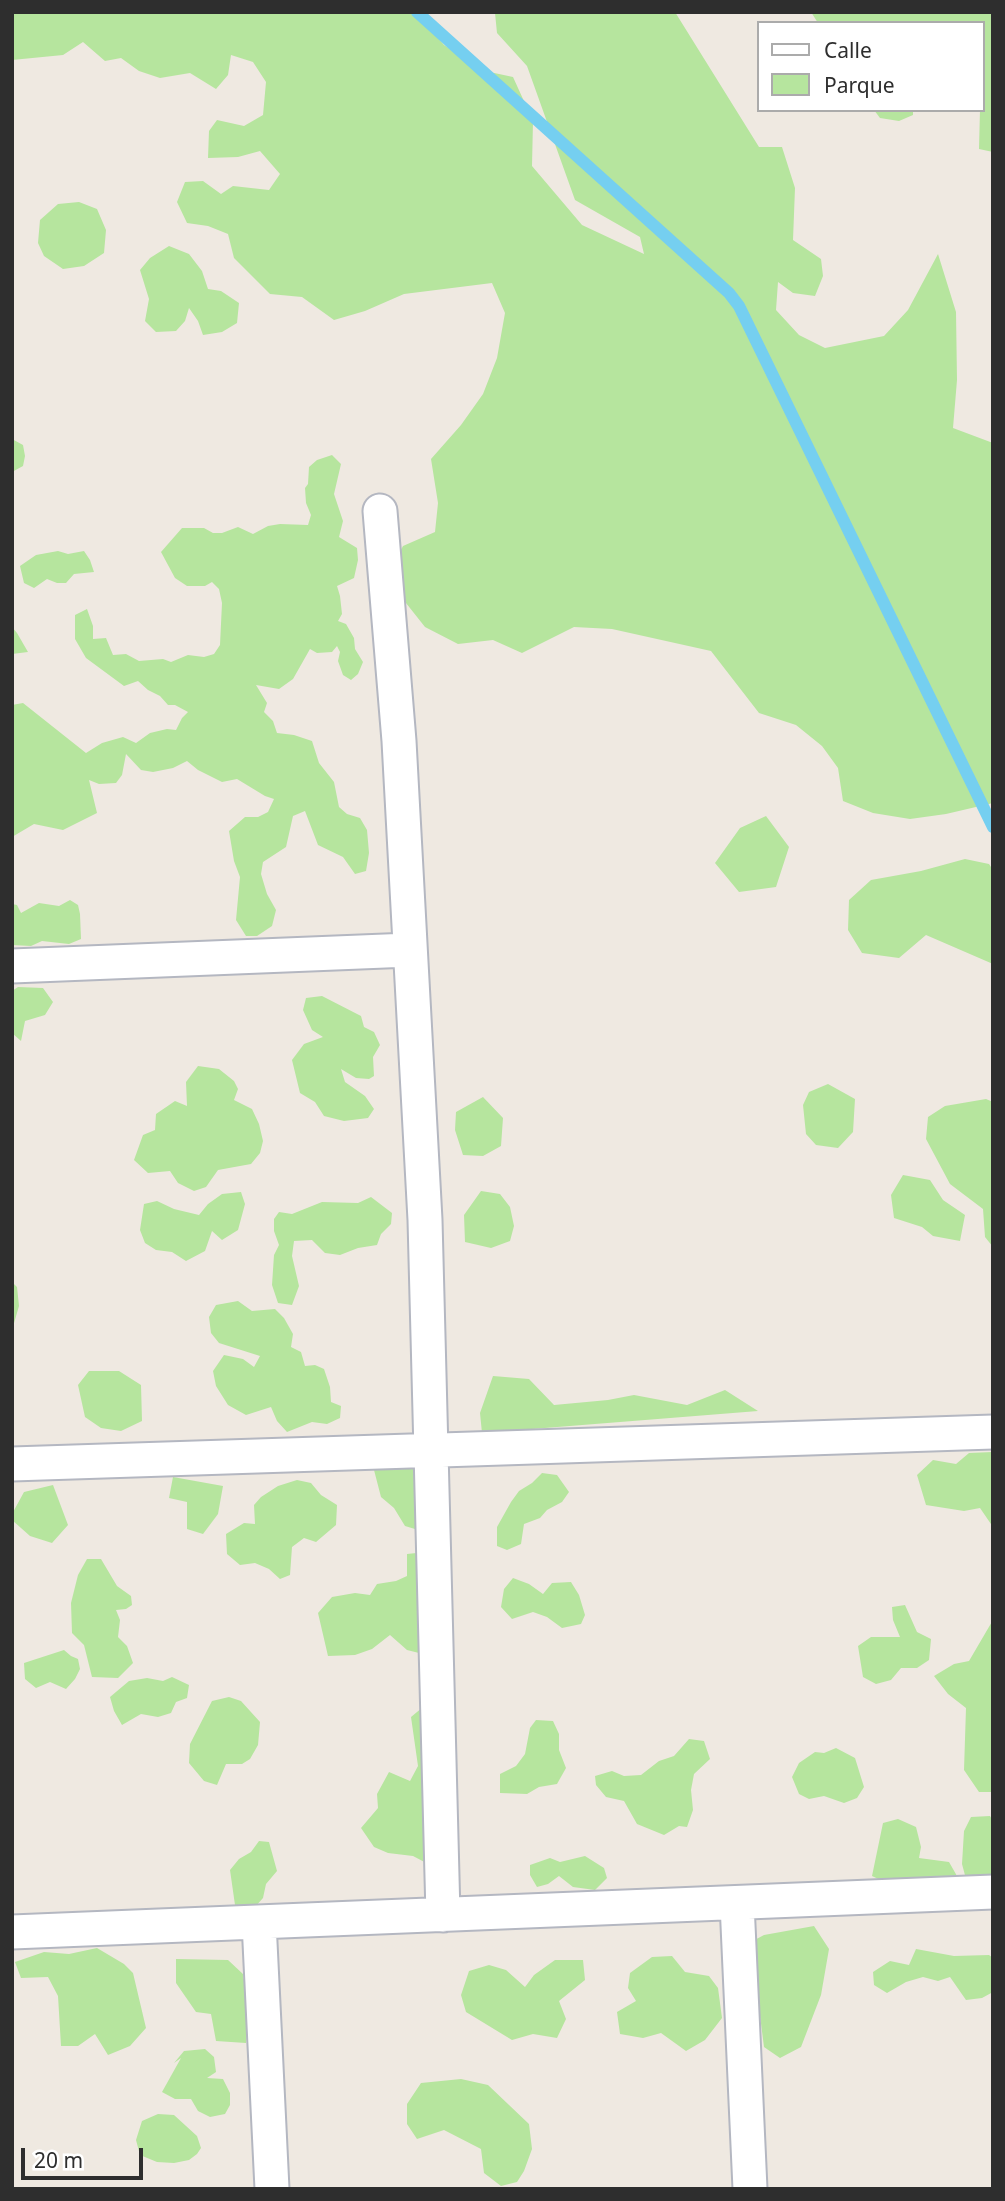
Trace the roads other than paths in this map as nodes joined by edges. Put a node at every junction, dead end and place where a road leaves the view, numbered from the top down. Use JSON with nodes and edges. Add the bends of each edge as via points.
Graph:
{"nodes":[{"id":1,"x":380,"y":511,"type":"dead end"},
{"id":2,"x":410,"y":950,"type":"junction"},
{"id":3,"x":12,"y":967,"type":"edge"},
{"id":4,"x":993,"y":1432,"type":"edge"},
{"id":5,"x":430,"y":1451,"type":"junction"},
{"id":6,"x":12,"y":1464,"type":"edge"},
{"id":7,"x":993,"y":1892,"type":"edge"},
{"id":8,"x":737,"y":1903,"type":"junction"},
{"id":9,"x":443,"y":1915,"type":"junction"},
{"id":10,"x":259,"y":1922,"type":"junction"},
{"id":11,"x":12,"y":1932,"type":"edge"},
{"id":12,"x":272,"y":2189,"type":"edge"},
{"id":13,"x":750,"y":2189,"type":"edge"}],
"edges":[{"from":1,"to":2,"type":"street","via":[[400,741]]},
{"from":2,"to":3,"type":"street"},
{"from":2,"to":5,"type":"street","via":[[425,1220]]},
{"from":4,"to":5,"type":"street"},
{"from":5,"to":6,"type":"street"},
{"from":5,"to":9,"type":"street"},
{"from":7,"to":8,"type":"street"},
{"from":8,"to":9,"type":"street"},
{"from":8,"to":13,"type":"street"},
{"from":9,"to":10,"type":"street"},
{"from":10,"to":11,"type":"street"},
{"from":10,"to":12,"type":"street"}]}
